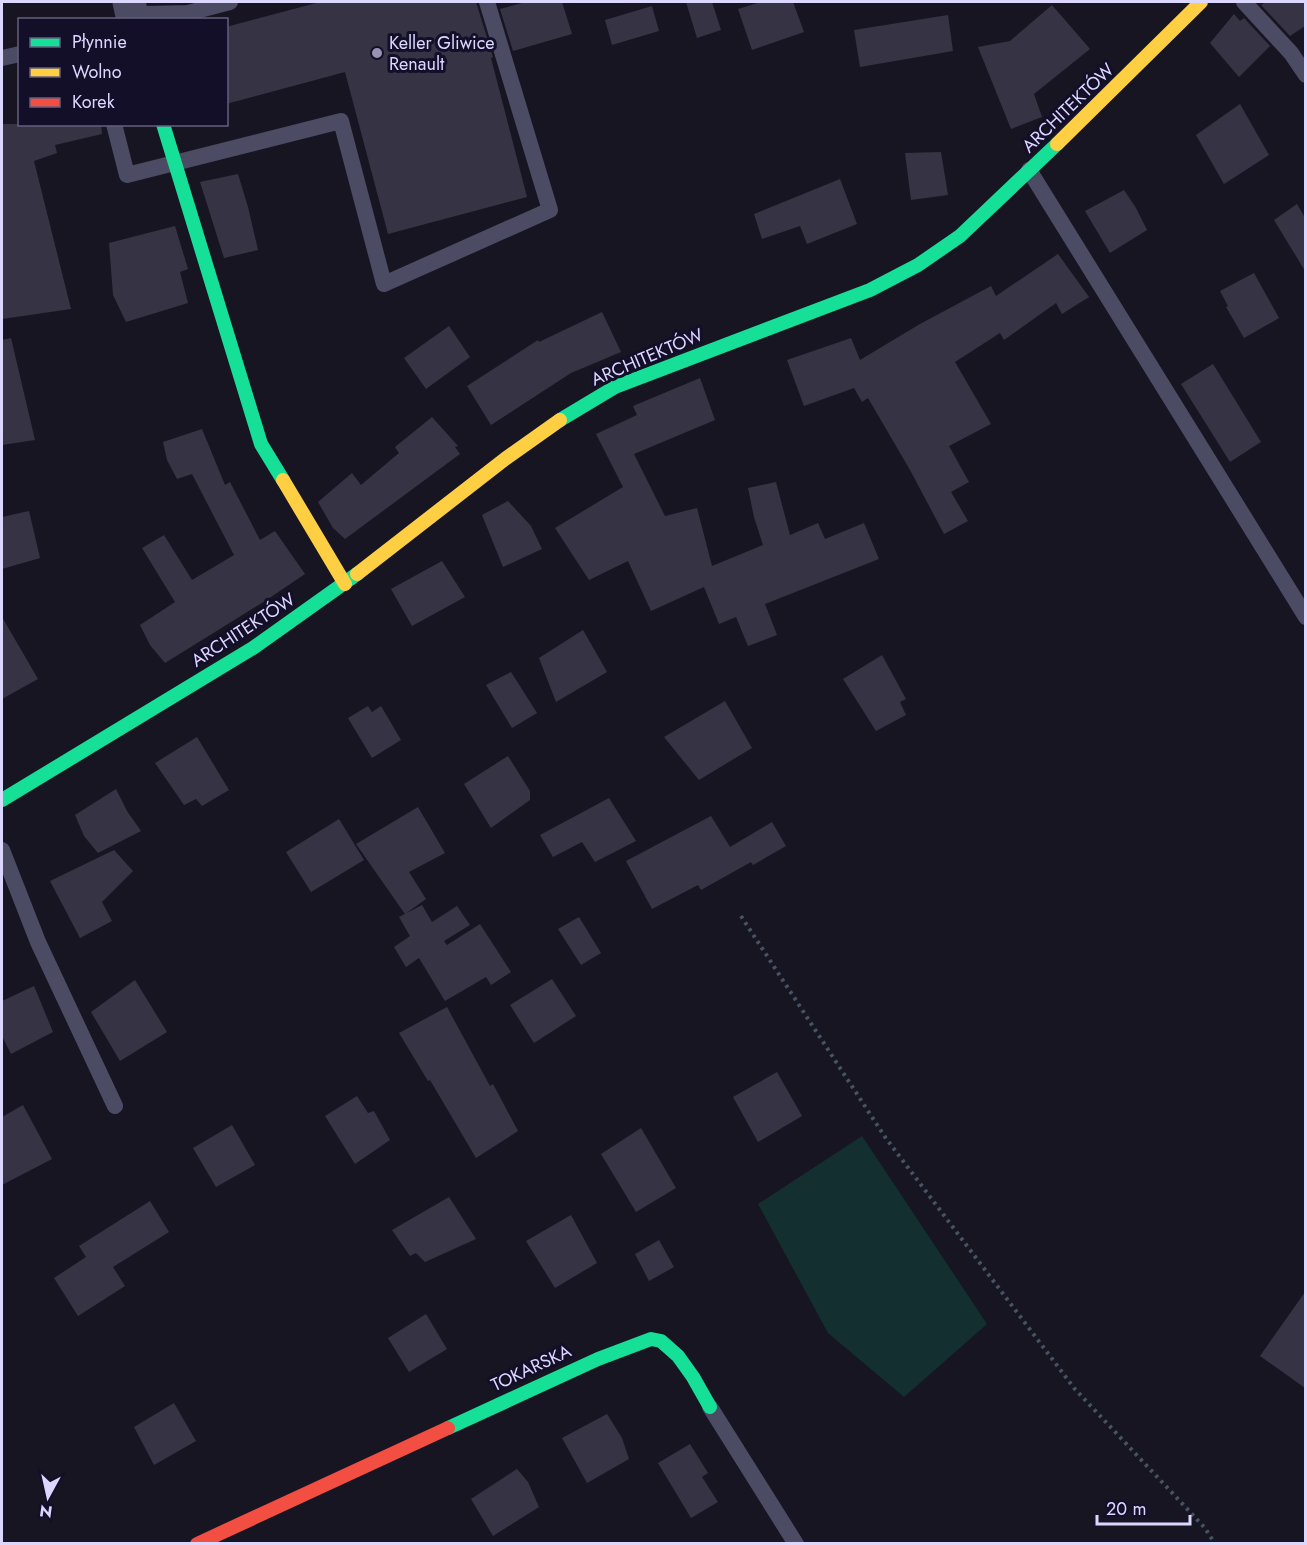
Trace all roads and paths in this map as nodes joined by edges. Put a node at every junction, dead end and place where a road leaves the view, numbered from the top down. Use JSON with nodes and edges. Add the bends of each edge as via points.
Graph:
{"nodes":[{"id":1,"x":230,"y":2,"type":"edge"},
{"id":2,"x":487,"y":2,"type":"edge"},
{"id":3,"x":1201,"y":2,"type":"edge"},
{"id":4,"x":1244,"y":2,"type":"edge"},
{"id":5,"x":128,"y":14,"type":"edge"},
{"id":6,"x":18,"y":54,"type":"edge"},
{"id":7,"x":2,"y":58,"type":"edge"},
{"id":8,"x":1305,"y":75,"type":"edge"},
{"id":9,"x":115,"y":126,"type":"edge"},
{"id":10,"x":164,"y":126,"type":"edge"},
{"id":11,"x":174,"y":164,"type":"junction"},
{"id":12,"x":1029,"y":170,"type":"junction"},
{"id":13,"x":345,"y":584,"type":"junction"},
{"id":14,"x":1305,"y":617,"type":"edge"},
{"id":15,"x":2,"y":800,"type":"edge"},
{"id":16,"x":2,"y":850,"type":"edge"},
{"id":17,"x":741,"y":916,"type":"dead end"},
{"id":18,"x":115,"y":1106,"type":"dead end"},
{"id":19,"x":710,"y":1407,"type":"joint"},
{"id":20,"x":197,"y":1544,"type":"edge"},
{"id":21,"x":796,"y":1544,"type":"edge"},
{"id":22,"x":1215,"y":1544,"type":"edge"}],
"edges":[{"from":1,"to":5,"type":"lane","via":[[188,13]]},
{"from":2,"to":11,"type":"lane","via":[[550,210],[384,284],[341,121]]},
{"from":3,"to":12,"type":"street","name":"ARCHITEKTÓW"},
{"from":4,"to":8,"type":"lane","via":[[1291,53]]},
{"from":6,"to":7,"type":"lane"},
{"from":9,"to":11,"type":"lane","via":[[127,175]]},
{"from":10,"to":11,"type":"street"},
{"from":11,"to":13,"type":"street","via":[[261,444]]},
{"from":12,"to":13,"type":"street","name":"ARCHITEKTÓW","via":[[960,236],[918,265],[870,290],[631,380],[575,410],[505,459]]},
{"from":12,"to":14,"type":"lane"},
{"from":13,"to":15,"type":"street","name":"ARCHITEKTÓW","via":[[253,648]]},
{"from":16,"to":18,"type":"lane","via":[[38,942]]},
{"from":17,"to":22,"type":"path","via":[[885,1137],[997,1286],[1074,1388],[1205,1528]]},
{"from":19,"to":20,"type":"street","name":"TOKARSKA","via":[[688,1368],[668,1345],[651,1339],[587,1364]]},
{"from":19,"to":21,"type":"lane","name":"TOKARSKA"}]}
